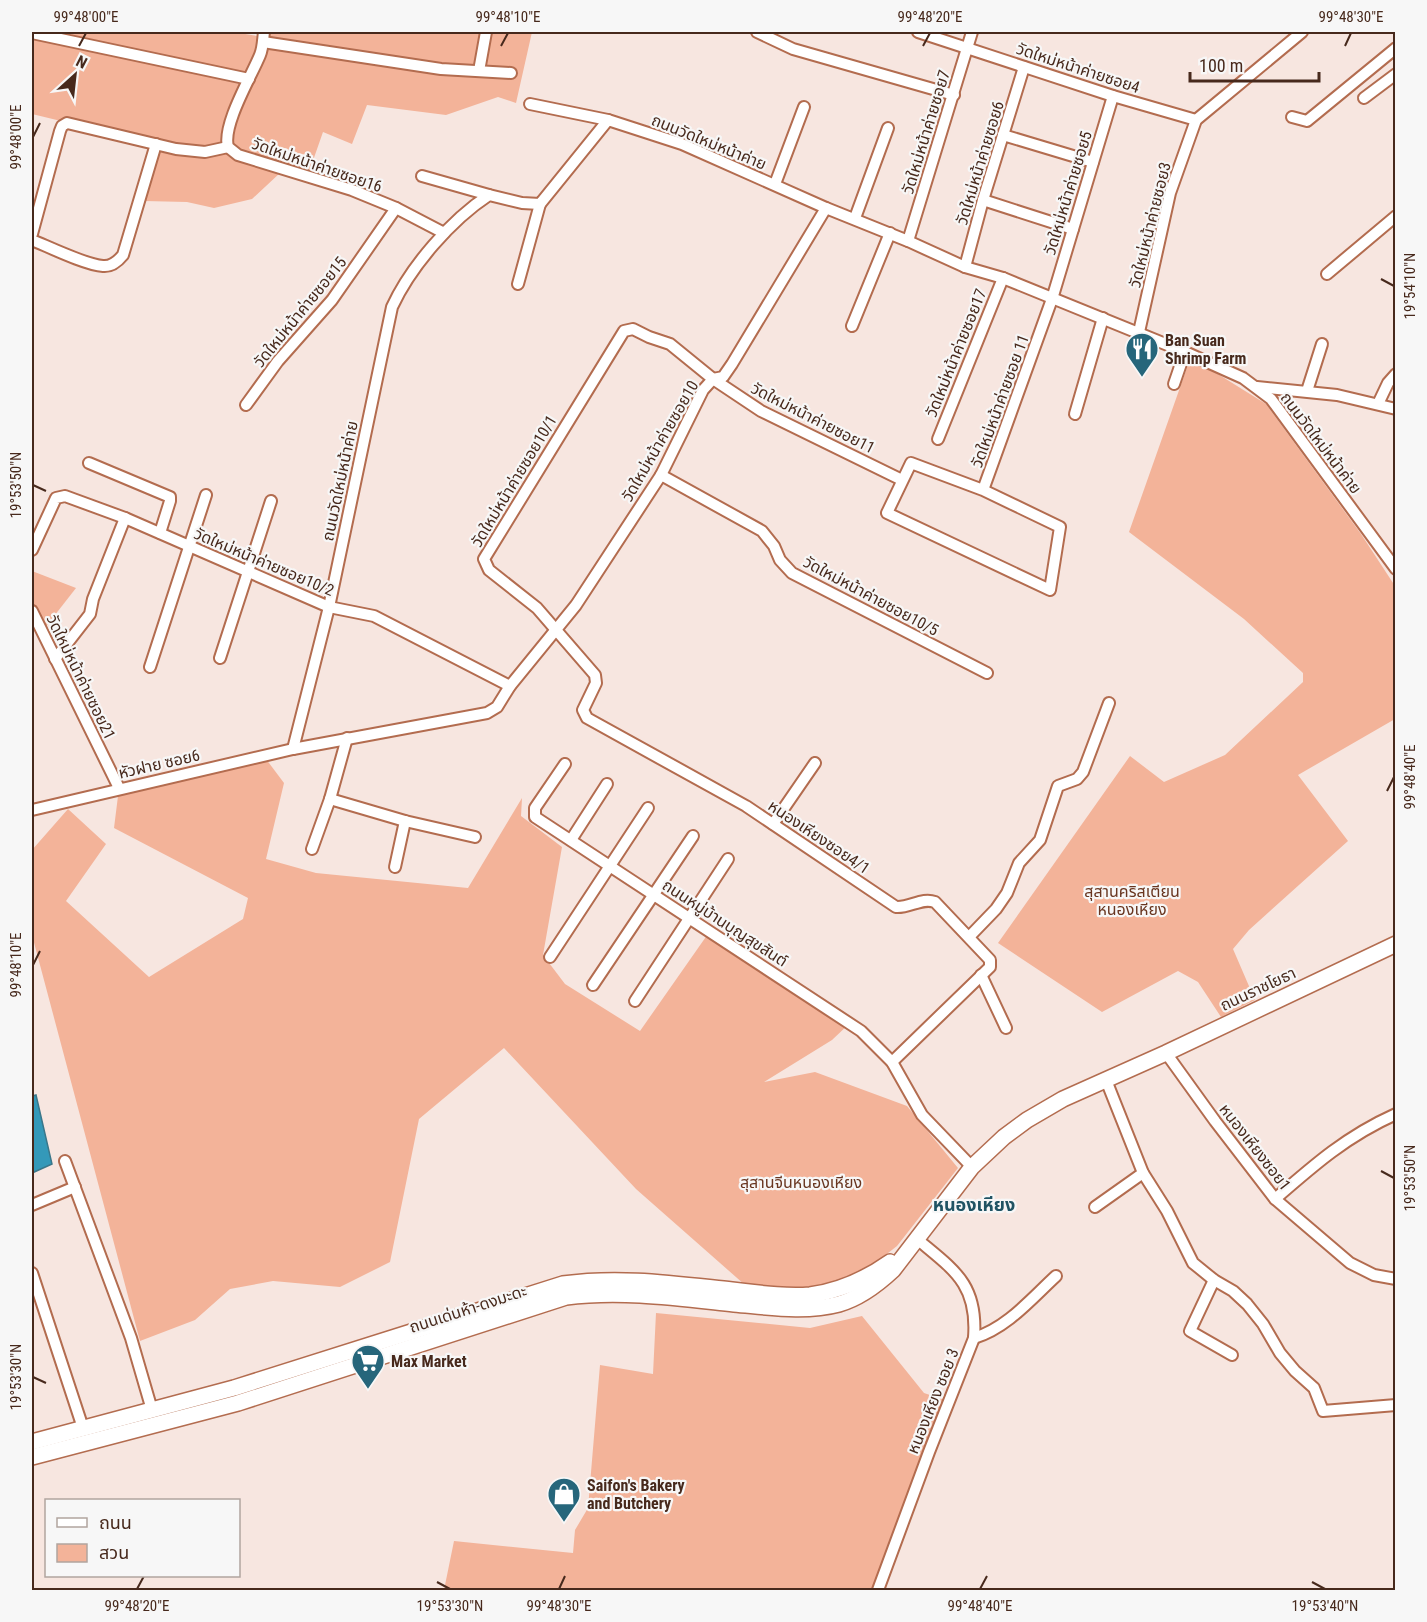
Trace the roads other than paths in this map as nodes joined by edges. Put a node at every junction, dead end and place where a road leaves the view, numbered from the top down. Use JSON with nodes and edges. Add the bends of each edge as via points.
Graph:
{"nodes":[{"id":1,"x":486,"y":32,"type":"edge"},
{"id":2,"x":757,"y":32,"type":"edge"},
{"id":3,"x":918,"y":32,"type":"edge"},
{"id":4,"x":972,"y":32,"type":"edge"},
{"id":5,"x":1302,"y":32,"type":"edge"},
{"id":6,"x":32,"y":33,"type":"edge"},
{"id":7,"x":263,"y":37,"type":"edge"},
{"id":8,"x":967,"y":48,"type":"junction"},
{"id":9,"x":1395,"y":48,"type":"edge"},
{"id":10,"x":1024,"y":67,"type":"junction"},
{"id":11,"x":479,"y":71,"type":"junction"},
{"id":12,"x":510,"y":73,"type":"dead end"},
{"id":13,"x":1395,"y":74,"type":"edge"},
{"id":14,"x":249,"y":79,"type":"junction"},
{"id":15,"x":954,"y":95,"type":"junction"},
{"id":16,"x":1113,"y":96,"type":"junction"},
{"id":17,"x":1364,"y":98,"type":"dead end"},
{"id":18,"x":530,"y":104,"type":"dead end"},
{"id":19,"x":804,"y":107,"type":"dead end"},
{"id":20,"x":1292,"y":117,"type":"dead end"},
{"id":21,"x":608,"y":120,"type":"junction"},
{"id":22,"x":1196,"y":120,"type":"junction"},
{"id":23,"x":888,"y":128,"type":"dead end"},
{"id":24,"x":1003,"y":135,"type":"junction"},
{"id":25,"x":156,"y":144,"type":"junction"},
{"id":26,"x":228,"y":147,"type":"junction"},
{"id":27,"x":1093,"y":162,"type":"junction"},
{"id":28,"x":422,"y":176,"type":"dead end"},
{"id":29,"x":774,"y":184,"type":"junction"},
{"id":30,"x":489,"y":195,"type":"junction"},
{"id":31,"x":983,"y":200,"type":"junction"},
{"id":32,"x":540,"y":204,"type":"junction"},
{"id":33,"x":396,"y":208,"type":"junction"},
{"id":34,"x":826,"y":208,"type":"junction"},
{"id":35,"x":1395,"y":216,"type":"edge"},
{"id":36,"x":855,"y":218,"type":"junction"},
{"id":37,"x":1073,"y":229,"type":"junction"},
{"id":38,"x":444,"y":233,"type":"junction"},
{"id":39,"x":890,"y":233,"type":"junction"},
{"id":40,"x":32,"y":234,"type":"edge"},
{"id":41,"x":32,"y":240,"type":"edge"},
{"id":42,"x":908,"y":241,"type":"junction"},
{"id":43,"x":965,"y":267,"type":"junction"},
{"id":44,"x":1327,"y":274,"type":"dead end"},
{"id":45,"x":1003,"y":278,"type":"junction"},
{"id":46,"x":518,"y":284,"type":"dead end"},
{"id":47,"x":1053,"y":299,"type":"junction"},
{"id":48,"x":1103,"y":318,"type":"junction"},
{"id":49,"x":852,"y":326,"type":"dead end"},
{"id":50,"x":624,"y":331,"type":"joint"},
{"id":51,"x":1139,"y":333,"type":"junction"},
{"id":52,"x":1322,"y":344,"type":"dead end"},
{"id":53,"x":1185,"y":352,"type":"junction"},
{"id":54,"x":1395,"y":374,"type":"edge"},
{"id":55,"x":713,"y":380,"type":"junction"},
{"id":56,"x":1174,"y":384,"type":"dead end"},
{"id":57,"x":1257,"y":387,"type":"junction"},
{"id":58,"x":1307,"y":391,"type":"junction"},
{"id":59,"x":1378,"y":404,"type":"junction"},
{"id":60,"x":246,"y":405,"type":"dead end"},
{"id":61,"x":1395,"y":409,"type":"edge"},
{"id":62,"x":1075,"y":414,"type":"dead end"},
{"id":63,"x":938,"y":439,"type":"dead end"},
{"id":64,"x":89,"y":463,"type":"dead end"},
{"id":65,"x":661,"y":475,"type":"junction"},
{"id":66,"x":902,"y":480,"type":"junction"},
{"id":67,"x":983,"y":490,"type":"junction"},
{"id":68,"x":206,"y":495,"type":"dead end"},
{"id":69,"x":271,"y":501,"type":"dead end"},
{"id":70,"x":126,"y":518,"type":"junction"},
{"id":71,"x":160,"y":533,"type":"junction"},
{"id":72,"x":190,"y":546,"type":"junction"},
{"id":73,"x":32,"y":550,"type":"edge"},
{"id":74,"x":1391,"y":555,"type":"edge"},
{"id":75,"x":1395,"y":569,"type":"edge"},
{"id":76,"x":248,"y":572,"type":"junction"},
{"id":77,"x":329,"y":607,"type":"junction"},
{"id":78,"x":32,"y":611,"type":"edge"},
{"id":79,"x":556,"y":630,"type":"junction"},
{"id":80,"x":220,"y":658,"type":"dead end"},
{"id":81,"x":55,"y":659,"type":"junction"},
{"id":82,"x":150,"y":667,"type":"dead end"},
{"id":83,"x":987,"y":674,"type":"dead end"},
{"id":84,"x":510,"y":686,"type":"junction"},
{"id":85,"x":1109,"y":703,"type":"dead end"},
{"id":86,"x":347,"y":738,"type":"junction"},
{"id":87,"x":293,"y":749,"type":"junction"},
{"id":88,"x":815,"y":763,"type":"dead end"},
{"id":89,"x":565,"y":764,"type":"dead end"},
{"id":90,"x":607,"y":784,"type":"dead end"},
{"id":91,"x":119,"y":788,"type":"junction"},
{"id":92,"x":330,"y":799,"type":"junction"},
{"id":93,"x":648,"y":808,"type":"dead end"},
{"id":94,"x":32,"y":810,"type":"edge"},
{"id":95,"x":405,"y":821,"type":"junction"},
{"id":96,"x":773,"y":824,"type":"junction"},
{"id":97,"x":693,"y":836,"type":"dead end"},
{"id":98,"x":475,"y":837,"type":"dead end"},
{"id":99,"x":571,"y":840,"type":"junction"},
{"id":100,"x":312,"y":849,"type":"dead end"},
{"id":101,"x":728,"y":859,"type":"dead end"},
{"id":102,"x":610,"y":866,"type":"junction"},
{"id":103,"x":395,"y":867,"type":"dead end"},
{"id":104,"x":654,"y":894,"type":"junction"},
{"id":105,"x":690,"y":919,"type":"junction"},
{"id":106,"x":969,"y":937,"type":"junction"},
{"id":107,"x":1395,"y":944,"type":"edge"},
{"id":108,"x":550,"y":957,"type":"dead end"},
{"id":109,"x":981,"y":975,"type":"junction"},
{"id":110,"x":593,"y":985,"type":"dead end"},
{"id":111,"x":635,"y":1001,"type":"dead end"},
{"id":112,"x":1006,"y":1028,"type":"dead end"},
{"id":113,"x":1166,"y":1053,"type":"junction"},
{"id":114,"x":892,"y":1062,"type":"junction"},
{"id":115,"x":1136,"y":1066,"type":"joint"},
{"id":116,"x":1106,"y":1080,"type":"junction"},
{"id":117,"x":1395,"y":1114,"type":"edge"},
{"id":118,"x":65,"y":1161,"type":"dead end"},
{"id":119,"x":972,"y":1167,"type":"junction"},
{"id":120,"x":1143,"y":1173,"type":"junction"},
{"id":121,"x":75,"y":1187,"type":"junction"},
{"id":122,"x":1275,"y":1199,"type":"junction"},
{"id":123,"x":32,"y":1205,"type":"edge"},
{"id":124,"x":1095,"y":1208,"type":"dead end"},
{"id":125,"x":912,"y":1245,"type":"junction"},
{"id":126,"x":32,"y":1274,"type":"edge"},
{"id":127,"x":1056,"y":1276,"type":"dead end"},
{"id":128,"x":1395,"y":1279,"type":"edge"},
{"id":129,"x":1214,"y":1280,"type":"junction"},
{"id":130,"x":792,"y":1302,"type":"junction"},
{"id":131,"x":974,"y":1338,"type":"junction"},
{"id":132,"x":1232,"y":1355,"type":"dead end"},
{"id":133,"x":1395,"y":1405,"type":"edge"},
{"id":134,"x":152,"y":1410,"type":"junction"},
{"id":135,"x":93,"y":1431,"type":"junction"},
{"id":136,"x":32,"y":1442,"type":"edge"},
{"id":137,"x":32,"y":1457,"type":"edge"},
{"id":138,"x":878,"y":1590,"type":"edge"}],
"edges":[{"from":1,"to":11,"type":"street"},
{"from":2,"to":15,"type":"street","via":[[793,49]]},
{"from":3,"to":8,"type":"street","name":"วัดใหม่หน้าค่ายซอย4"},
{"from":4,"to":8,"type":"street","name":"วัดใหม่หน้าค่ายซอย7"},
{"from":5,"to":22,"type":"street"},
{"from":6,"to":14,"type":"street"},
{"from":7,"to":11,"type":"street","via":[[441,69]]},
{"from":7,"to":14,"type":"street","name":"วัดใหม่หน้าค่ายซอย16"},
{"from":8,"to":10,"type":"street","name":"วัดใหม่หน้าค่ายซอย4"},
{"from":8,"to":15,"type":"street","name":"วัดใหม่หน้าค่ายซอย7"},
{"from":9,"to":20,"type":"street","via":[[1307,121]]},
{"from":10,"to":16,"type":"street","name":"วัดใหม่หน้าค่ายซอย4"},
{"from":10,"to":24,"type":"street","name":"วัดใหม่หน้าค่ายซอย6"},
{"from":11,"to":12,"type":"street"},
{"from":13,"to":17,"type":"street"},
{"from":14,"to":26,"type":"street","name":"วัดใหม่หน้าค่ายซอย16","via":[[229,128]]},
{"from":15,"to":42,"type":"street","name":"วัดใหม่หน้าค่ายซอย7"},
{"from":16,"to":22,"type":"street","name":"วัดใหม่หน้าค่ายซอย4"},
{"from":16,"to":27,"type":"street","name":"วัดใหม่หน้าค่ายซอย5"},
{"from":18,"to":21,"type":"street","name":"ถนนวัดใหม่หน้าค่าย"},
{"from":19,"to":29,"type":"street"},
{"from":21,"to":29,"type":"street","name":"ถนนวัดใหม่หน้าค่าย","via":[[682,144]]},
{"from":21,"to":32,"type":"street"},
{"from":22,"to":51,"type":"street","name":"วัดใหม่หน้าค่ายซอย3","via":[[1170,193]]},
{"from":23,"to":36,"type":"street"},
{"from":24,"to":27,"type":"street"},
{"from":24,"to":31,"type":"street","name":"วัดใหม่หน้าค่ายซอย6"},
{"from":25,"to":26,"type":"street","via":[[205,152]]},
{"from":25,"to":40,"type":"street","via":[[67,123],[62,126]]},
{"from":25,"to":41,"type":"street","via":[[123,255],[117,263],[104,266]]},
{"from":26,"to":33,"type":"street","name":"วัดใหม่หน้าค่ายซอย16","via":[[238,155],[352,190]]},
{"from":27,"to":37,"type":"street","name":"วัดใหม่หน้าค่ายซอย5"},
{"from":28,"to":30,"type":"street"},
{"from":29,"to":34,"type":"street","name":"ถนนวัดใหม่หน้าค่าย"},
{"from":30,"to":32,"type":"street"},
{"from":30,"to":38,"type":"street","name":"ถนนวัดใหม่หน้าค่าย"},
{"from":31,"to":37,"type":"street"},
{"from":31,"to":43,"type":"street","name":"วัดใหม่หน้าค่ายซอย6"},
{"from":32,"to":46,"type":"street"},
{"from":33,"to":38,"type":"street","name":"วัดใหม่หน้าค่ายซอย16"},
{"from":33,"to":60,"type":"street","name":"วัดใหม่หน้าค่ายซอย15","via":[[332,300],[278,361]]},
{"from":34,"to":36,"type":"street","name":"ถนนวัดใหม่หน้าค่าย"},
{"from":34,"to":55,"type":"street","name":"วัดใหม่หน้าค่ายซอย10","via":[[723,377]]},
{"from":35,"to":44,"type":"street"},
{"from":36,"to":39,"type":"street","name":"ถนนวัดใหม่หน้าค่าย"},
{"from":37,"to":47,"type":"street","name":"วัดใหม่หน้าค่ายซอย5"},
{"from":38,"to":77,"type":"street","name":"ถนนวัดใหม่หน้าค่าย","via":[[401,288],[392,307]]},
{"from":39,"to":42,"type":"street","name":"ถนนวัดใหม่หน้าค่าย"},
{"from":39,"to":49,"type":"street"},
{"from":42,"to":43,"type":"street","name":"ถนนวัดใหม่หน้าค่าย"},
{"from":43,"to":45,"type":"street","name":"ถนนวัดใหม่หน้าค่าย"},
{"from":45,"to":47,"type":"street","name":"ถนนวัดใหม่หน้าค่าย"},
{"from":45,"to":63,"type":"street","name":"วัดใหม่หน้าค่ายซอย17"},
{"from":47,"to":48,"type":"street","name":"ถนนวัดใหม่หน้าค่าย"},
{"from":47,"to":67,"type":"street","name":"วัดใหม่หน้าค่ายซอย 11"},
{"from":48,"to":51,"type":"street","name":"ถนนวัดใหม่หน้าค่าย"},
{"from":48,"to":62,"type":"street"},
{"from":50,"to":55,"type":"street","name":"วัดใหม่หน้าค่ายซอย11","via":[[633,329],[670,344]]},
{"from":50,"to":79,"type":"street","name":"วัดใหม่หน้าค่ายซอย10/1","via":[[484,559],[489,570],[537,608]]},
{"from":51,"to":53,"type":"street","name":"ถนนวัดใหม่หน้าค่าย"},
{"from":52,"to":58,"type":"street"},
{"from":53,"to":56,"type":"street"},
{"from":53,"to":57,"type":"street","name":"ถนนวัดใหม่หน้าค่าย"},
{"from":54,"to":59,"type":"street"},
{"from":55,"to":65,"type":"street","name":"วัดใหม่หน้าค่ายซอย10","via":[[703,390]]},
{"from":55,"to":66,"type":"street","name":"วัดใหม่หน้าค่ายซอย11","via":[[761,411]]},
{"from":57,"to":58,"type":"street"},
{"from":57,"to":74,"type":"street","name":"ถนนวัดใหม่หน้าค่าย","via":[[1271,399]]},
{"from":58,"to":59,"type":"street"},
{"from":59,"to":61,"type":"street"},
{"from":64,"to":71,"type":"street","via":[[170,497]]},
{"from":65,"to":79,"type":"street","name":"วัดใหม่หน้าค่ายซอย10"},
{"from":65,"to":83,"type":"street","name":"วัดใหม่หน้าค่ายซอย10/5","via":[[762,531],[792,573]]},
{"from":66,"to":67,"type":"street","name":"วัดใหม่หน้าค่ายซอย 11","via":[[911,463]]},
{"from":66,"to":67,"type":"street","via":[[887,513],[1050,590],[1060,527]]},
{"from":68,"to":72,"type":"street"},
{"from":69,"to":76,"type":"street"},
{"from":70,"to":71,"type":"street","name":"วัดใหม่หน้าค่ายซอย10/2"},
{"from":70,"to":73,"type":"street","name":"วัดใหม่หน้าค่ายซอย10/2","via":[[59,496]]},
{"from":70,"to":81,"type":"street","via":[[90,614]]},
{"from":71,"to":72,"type":"street","name":"วัดใหม่หน้าค่ายซอย10/2"},
{"from":72,"to":76,"type":"street","name":"วัดใหม่หน้าค่ายซอย10/2"},
{"from":72,"to":82,"type":"street"},
{"from":74,"to":75,"type":"street","name":"ถนนวัดใหม่หน้าค่าย"},
{"from":76,"to":77,"type":"street","name":"วัดใหม่หน้าค่ายซอย10/2"},
{"from":76,"to":80,"type":"street"},
{"from":77,"to":84,"type":"street","name":"วัดใหม่หน้าค่ายซอย10/2","via":[[374,616]]},
{"from":77,"to":87,"type":"street","name":"ถนนวัดใหม่หน้าค่าย"},
{"from":78,"to":81,"type":"street","name":"วัดใหม่หน้าค่ายซอย21"},
{"from":79,"to":84,"type":"street","name":"วัดใหม่หน้าค่ายซอย10"},
{"from":79,"to":96,"type":"street","name":"หนองเหียงซอย4/1","via":[[595,675],[596,683],[584,710],[587,718]]},
{"from":81,"to":91,"type":"street","name":"วัดใหม่หน้าค่ายซอย21"},
{"from":84,"to":86,"type":"street","name":"หัวฝาย ซอย6","via":[[497,707],[487,713]]},
{"from":85,"to":106,"type":"street","via":[[1083,772],[1077,779],[1058,786],[1040,840],[1019,862],[996,909]]},
{"from":86,"to":87,"type":"street","name":"หัวฝาย ซอย6"},
{"from":86,"to":92,"type":"street"},
{"from":87,"to":91,"type":"street","name":"หัวฝาย ซอย6"},
{"from":88,"to":96,"type":"street"},
{"from":89,"to":99,"type":"street","name":"ถนนหมู่บ้านบุญสุขสันต์","via":[[536,808],[535,817]]},
{"from":90,"to":99,"type":"street"},
{"from":91,"to":94,"type":"street","name":"หัวฝาย ซอย6"},
{"from":92,"to":95,"type":"street"},
{"from":92,"to":100,"type":"street"},
{"from":93,"to":102,"type":"street"},
{"from":95,"to":98,"type":"street"},
{"from":95,"to":103,"type":"street"},
{"from":96,"to":106,"type":"street","name":"หนองเหียงซอย4/1","via":[[896,907],[906,908],[927,899],[935,902]]},
{"from":97,"to":104,"type":"street"},
{"from":99,"to":102,"type":"street","name":"ถนนหมู่บ้านบุญสุขสันต์"},
{"from":101,"to":105,"type":"street"},
{"from":102,"to":104,"type":"street","name":"ถนนหมู่บ้านบุญสุขสันต์"},
{"from":102,"to":108,"type":"street"},
{"from":104,"to":105,"type":"street","name":"ถนนหมู่บ้านบุญสุขสันต์"},
{"from":104,"to":110,"type":"street"},
{"from":105,"to":111,"type":"street"},
{"from":105,"to":114,"type":"street","name":"ถนนหมู่บ้านบุญสุขสันต์","via":[[861,1030]]},
{"from":106,"to":109,"type":"street","name":"หนองเหียงซอย4/1","via":[[990,960],[990,967]]},
{"from":107,"to":113,"type":"main road","name":"ถนนราชโยธา"},
{"from":109,"to":112,"type":"street"},
{"from":109,"to":114,"type":"street"},
{"from":113,"to":115,"type":"main road","name":"ถนนราชโยธา"},
{"from":113,"to":122,"type":"street","name":"หนองเหียงซอย1"},
{"from":114,"to":119,"type":"street","name":"ถนนหมู่บ้านบุญสุขสันต์","via":[[922,1115]]},
{"from":115,"to":116,"type":"main road","name":"ถนนเด่นห้า-ดงมะดะ"},
{"from":116,"to":119,"type":"main road","name":"ถนนเด่นห้า-ดงมะดะ","via":[[1027,1120]]},
{"from":116,"to":120,"type":"street"},
{"from":117,"to":122,"type":"street","via":[[1332,1150]]},
{"from":118,"to":121,"type":"street"},
{"from":119,"to":125,"type":"main road","name":"ถนนเด่นห้า-ดงมะดะ"},
{"from":120,"to":124,"type":"street"},
{"from":120,"to":129,"type":"street","via":[[1193,1263]]},
{"from":121,"to":123,"type":"street"},
{"from":121,"to":134,"type":"street","via":[[131,1338]]},
{"from":122,"to":128,"type":"street","name":"หนองเหียงซอย1","via":[[1350,1263],[1374,1275]]},
{"from":125,"to":130,"type":"main road","name":"ถนนเด่นห้า-ดงมะดะ","via":[[885,1277],[861,1295],[839,1304],[812,1308]]},
{"from":125,"to":131,"type":"street","name":"หนองเหียง ซอย 3","via":[[957,1273],[965,1284],[975,1318]]},
{"from":126,"to":135,"type":"street"},
{"from":127,"to":131,"type":"street","via":[[1006,1323]]},
{"from":129,"to":132,"type":"street","via":[[1190,1331]]},
{"from":129,"to":133,"type":"street","via":[[1247,1304],[1280,1353],[1314,1388],[1323,1410]]},
{"from":130,"to":134,"type":"main road","name":"ถนนเด่นห้า-ดงมะดะ","via":[[638,1281],[563,1284],[234,1388]]},
{"from":130,"to":135,"type":"main road","name":"ถนนเด่นห้า-ดงมะดะ","via":[[637,1294],[566,1297],[238,1403]]},
{"from":131,"to":138,"type":"street","name":"หนองเหียง ซอย 3"},
{"from":134,"to":135,"type":"main road","name":"ถนนเด่นห้า-ดงมะดะ"},
{"from":135,"to":136,"type":"main road","name":"ถนนเด่นห้า-ดงมะดะ"},
{"from":135,"to":137,"type":"main road","name":"ถนนเด่นห้า-ดงมะดะ"}]}
